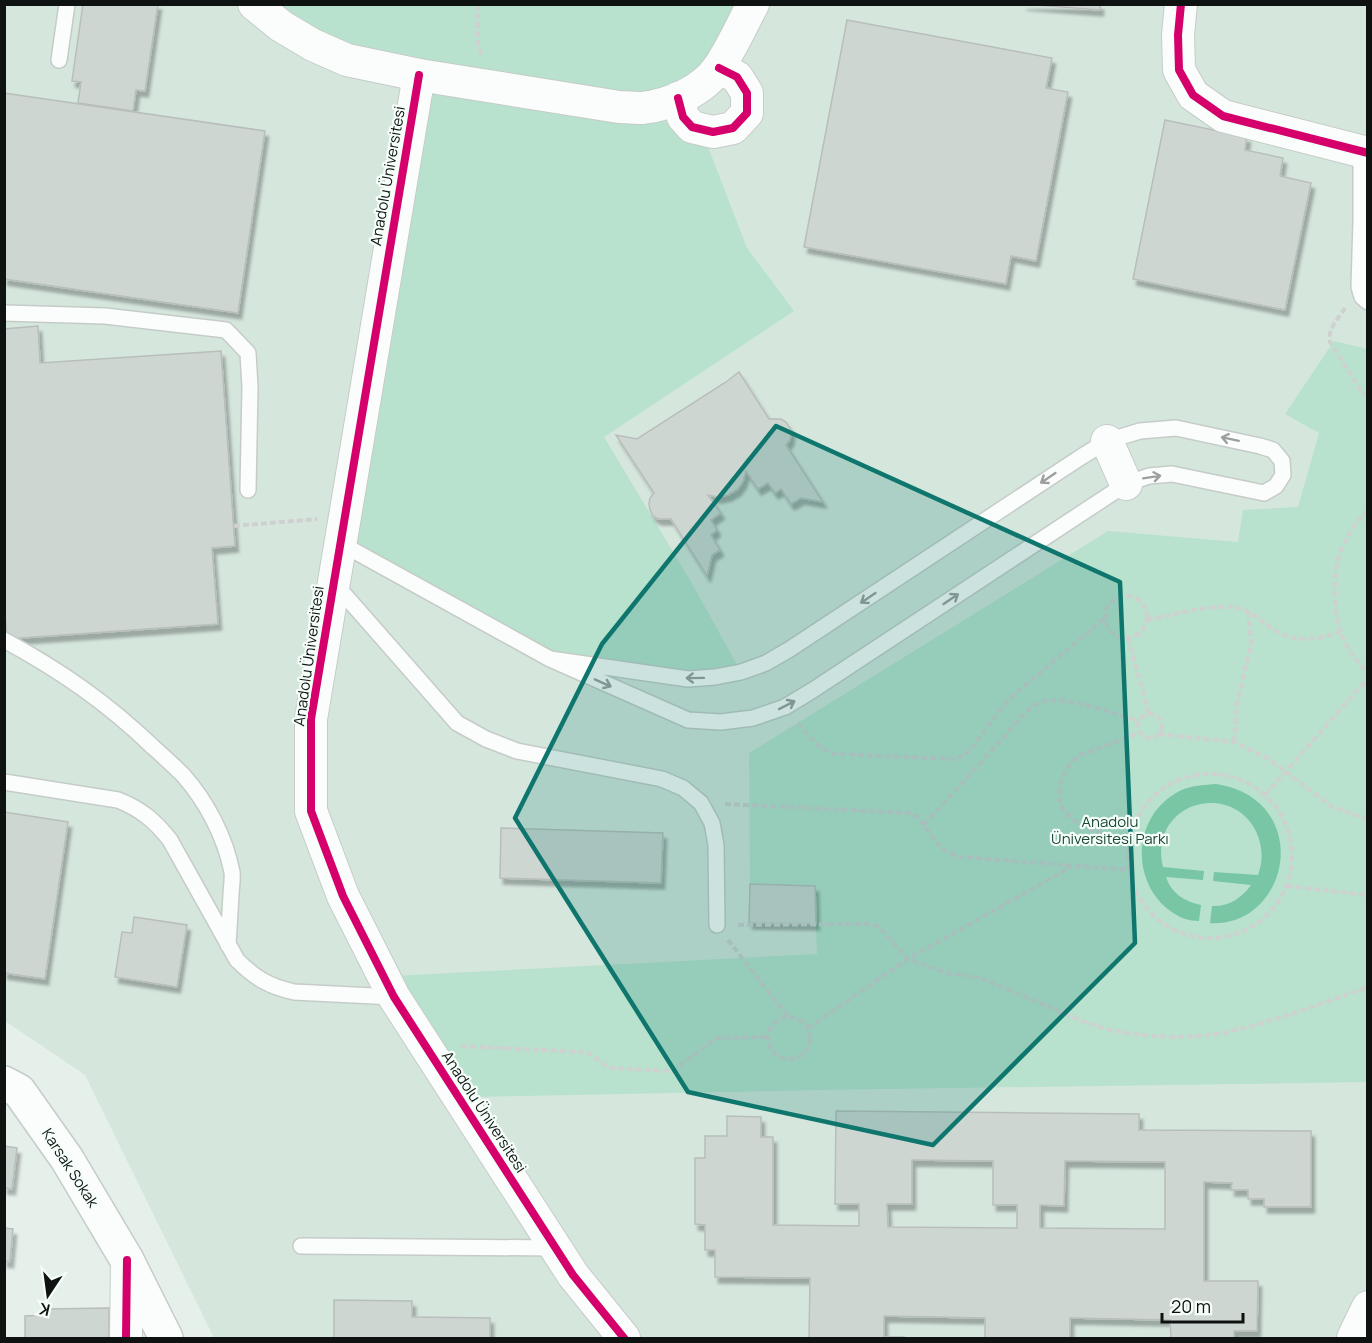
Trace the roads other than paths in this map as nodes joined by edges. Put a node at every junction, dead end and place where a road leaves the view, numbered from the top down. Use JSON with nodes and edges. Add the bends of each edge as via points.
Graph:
{"nodes":[{"id":1,"x":67,"y":4,"type":"edge"},
{"id":2,"x":254,"y":4,"type":"edge"},
{"id":3,"x":753,"y":4,"type":"edge"},
{"id":4,"x":1181,"y":4,"type":"edge"},
{"id":5,"x":59,"y":60,"type":"dead end"},
{"id":6,"x":718,"y":68,"type":"junction"},
{"id":7,"x":419,"y":75,"type":"junction"},
{"id":8,"x":681,"y":107,"type":"junction"},
{"id":9,"x":1364,"y":153,"type":"edge"},
{"id":10,"x":1364,"y":222,"type":"edge"},
{"id":11,"x":1368,"y":302,"type":"edge"},
{"id":12,"x":4,"y":313,"type":"edge"},
{"id":13,"x":1107,"y":441,"type":"junction"},
{"id":14,"x":1126,"y":484,"type":"junction"},
{"id":15,"x":248,"y":490,"type":"dead end"},
{"id":16,"x":342,"y":530,"type":"junction"},
{"id":17,"x":333,"y":582,"type":"junction"},
{"id":18,"x":4,"y":640,"type":"edge"},
{"id":19,"x":550,"y":659,"type":"junction"},
{"id":20,"x":4,"y":782,"type":"edge"},
{"id":21,"x":717,"y":925,"type":"road end"},
{"id":22,"x":228,"y":945,"type":"junction"},
{"id":23,"x":394,"y":997,"type":"junction"},
{"id":24,"x":4,"y":1083,"type":"edge"},
{"id":25,"x":301,"y":1246,"type":"dead end"},
{"id":26,"x":556,"y":1248,"type":"junction"},
{"id":27,"x":127,"y":1260,"type":"junction"},
{"id":28,"x":1368,"y":1307,"type":"edge"},
{"id":29,"x":126,"y":1338,"type":"edge"},
{"id":30,"x":166,"y":1338,"type":"edge"},
{"id":31,"x":624,"y":1338,"type":"edge"},
{"id":32,"x":1353,"y":1338,"type":"edge"}],
"edges":[{"from":1,"to":5,"type":"lane"},
{"from":2,"to":7,"type":"street","via":[[281,26],[347,60]]},
{"from":3,"to":6,"type":"street"},
{"from":4,"to":9,"type":"street","via":[[1179,70],[1193,95],[1223,116]]},
{"from":6,"to":8,"type":"street"},
{"from":6,"to":8,"type":"street","via":[[737,77],[747,93],[747,113],[733,128],[712,132],[692,127]]},
{"from":7,"to":8,"type":"street","via":[[619,107]]},
{"from":7,"to":16,"type":"street","name":"Anadolu Üniversitesi"},
{"from":9,"to":10,"type":"lane"},
{"from":10,"to":11,"type":"lane","via":[[1359,287]]},
{"from":12,"to":15,"type":"lane","via":[[105,316],[226,330],[248,353]]},
{"from":13,"to":14,"type":"street"},
{"from":14,"to":13,"type":"lane","one_way":true,"via":[[1172,474],[1264,493],[1276,486],[1283,475],[1281,461],[1273,450],[1176,428],[1140,431]]},
{"from":13,"to":19,"type":"lane","one_way":true,"via":[[766,663],[741,672],[688,679]]},
{"from":19,"to":14,"type":"lane","one_way":true,"via":[[688,720],[721,723],[753,718],[785,707],[823,684]]},
{"from":16,"to":17,"type":"street","name":"Anadolu Üniversitesi"},
{"from":16,"to":19,"type":"lane"},
{"from":17,"to":21,"type":"lane","via":[[457,723],[517,751],[662,779],[683,788],[700,803],[712,823],[716,845]]},
{"from":17,"to":23,"type":"street","name":"Anadolu Üniversitesi","via":[[311,719],[311,811],[343,896]]},
{"from":18,"to":22,"type":"lane","via":[[106,705],[183,776],[200,797],[226,848],[232,875]]},
{"from":20,"to":22,"type":"lane","via":[[118,800],[148,815],[170,840]]},
{"from":22,"to":23,"type":"lane","via":[[248,972],[277,988]]},
{"from":23,"to":26,"type":"street","name":"Anadolu Üniversitesi"},
{"from":24,"to":27,"type":"main road","name":"Karsak Sokak","via":[[19,1091],[67,1158]]},
{"from":25,"to":26,"type":"lane"},
{"from":26,"to":31,"type":"street","name":"Anadolu Üniversitesi"},
{"from":27,"to":29,"type":"street"},
{"from":27,"to":30,"type":"main road","name":"Karsak Sokak"},
{"from":28,"to":32,"type":"street"}]}
